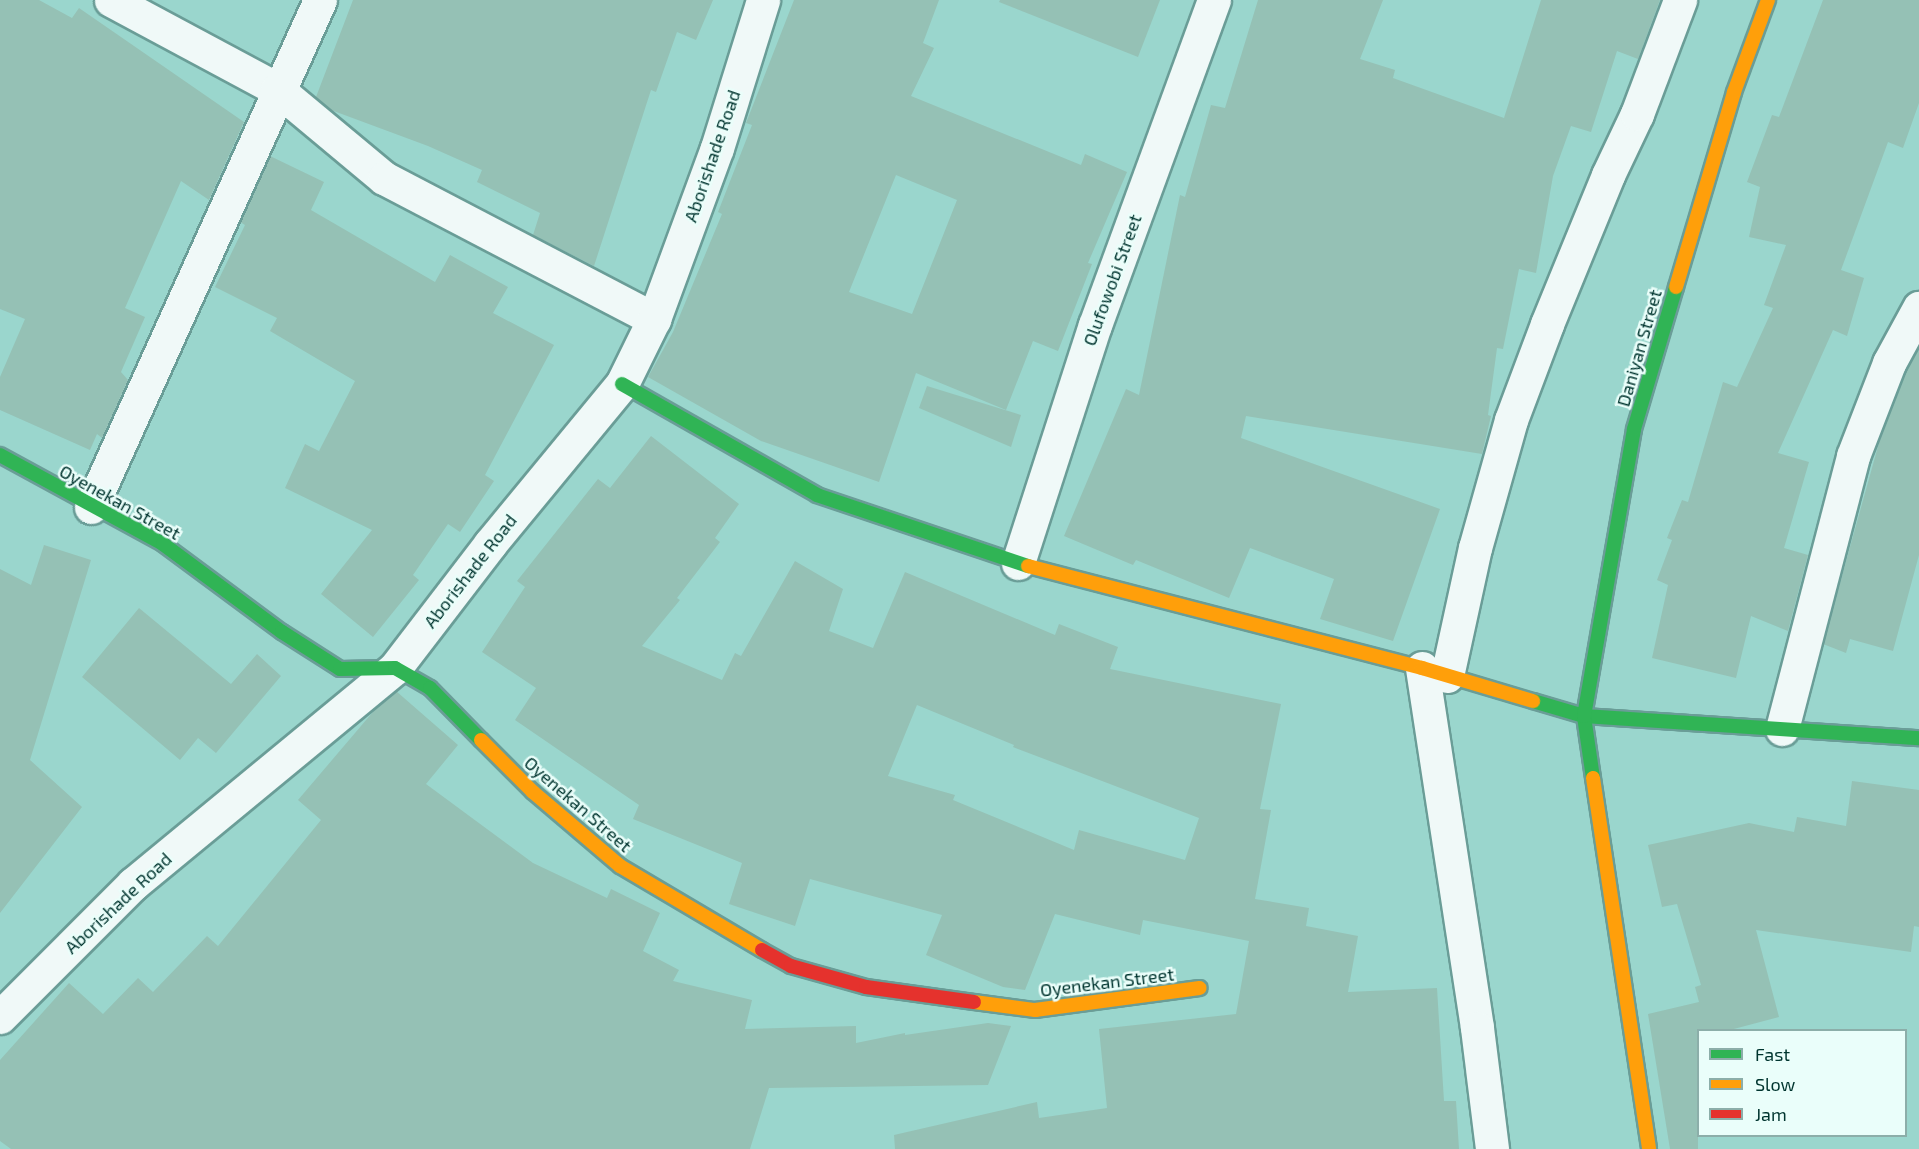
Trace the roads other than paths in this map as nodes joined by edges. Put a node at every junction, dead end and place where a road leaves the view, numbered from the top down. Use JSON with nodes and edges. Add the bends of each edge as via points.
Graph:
{"nodes":[{"id":1,"x":111,"y":0,"type":"edge"},
{"id":2,"x":320,"y":0,"type":"edge"},
{"id":3,"x":763,"y":0,"type":"edge"},
{"id":4,"x":1214,"y":0,"type":"edge"},
{"id":5,"x":1680,"y":0,"type":"edge"},
{"id":6,"x":1768,"y":0,"type":"edge"},
{"id":7,"x":277,"y":89,"type":"junction"},
{"id":8,"x":1919,"y":308,"type":"edge"},
{"id":9,"x":654,"y":319,"type":"junction"},
{"id":10,"x":622,"y":384,"type":"junction"},
{"id":11,"x":0,"y":455,"type":"edge"},
{"id":12,"x":91,"y":507,"type":"junction"},
{"id":13,"x":1018,"y":562,"type":"junction"},
{"id":14,"x":395,"y":668,"type":"junction"},
{"id":15,"x":1434,"y":672,"type":"junction"},
{"id":16,"x":1584,"y":716,"type":"junction"},
{"id":17,"x":1782,"y":729,"type":"junction"},
{"id":18,"x":1919,"y":738,"type":"edge"},
{"id":19,"x":1200,"y":988,"type":"dead end"},
{"id":20,"x":0,"y":1017,"type":"edge"},
{"id":21,"x":1492,"y":1149,"type":"edge"},
{"id":22,"x":1649,"y":1149,"type":"edge"}],
"edges":[{"from":1,"to":7,"type":"street"},
{"from":2,"to":7,"type":"street"},
{"from":3,"to":9,"type":"street","name":"Aborishade Road","via":[[717,148]]},
{"from":4,"to":13,"type":"street","name":"Olufowobi Street","via":[[1095,325]]},
{"from":5,"to":15,"type":"street","via":[[1510,420],[1475,548]]},
{"from":6,"to":16,"type":"street","name":"Daniyan Street","via":[[1734,92],[1634,429]]},
{"from":7,"to":9,"type":"street","via":[[384,178]]},
{"from":7,"to":12,"type":"street"},
{"from":8,"to":17,"type":"street","via":[[1889,363],[1853,456]]},
{"from":9,"to":10,"type":"street","name":"Aborishade Road"},
{"from":10,"to":13,"type":"street","via":[[817,495]]},
{"from":10,"to":14,"type":"street","name":"Aborishade Road","via":[[490,544]]},
{"from":11,"to":12,"type":"street","name":"Oyenekan Street"},
{"from":12,"to":14,"type":"street","name":"Oyenekan Street","via":[[163,544],[282,632],[340,669]]},
{"from":13,"to":15,"type":"street"},
{"from":14,"to":19,"type":"street","name":"Oyenekan Street","via":[[430,688],[532,792],[620,866],[791,966],[866,987],[1035,1010]]},
{"from":14,"to":20,"type":"street","name":"Aborishade Road","via":[[133,884]]},
{"from":15,"to":16,"type":"street"},
{"from":15,"to":21,"type":"street"},
{"from":16,"to":17,"type":"street"},
{"from":16,"to":22,"type":"street","name":"Daniyan Street"},
{"from":17,"to":18,"type":"street"}]}
